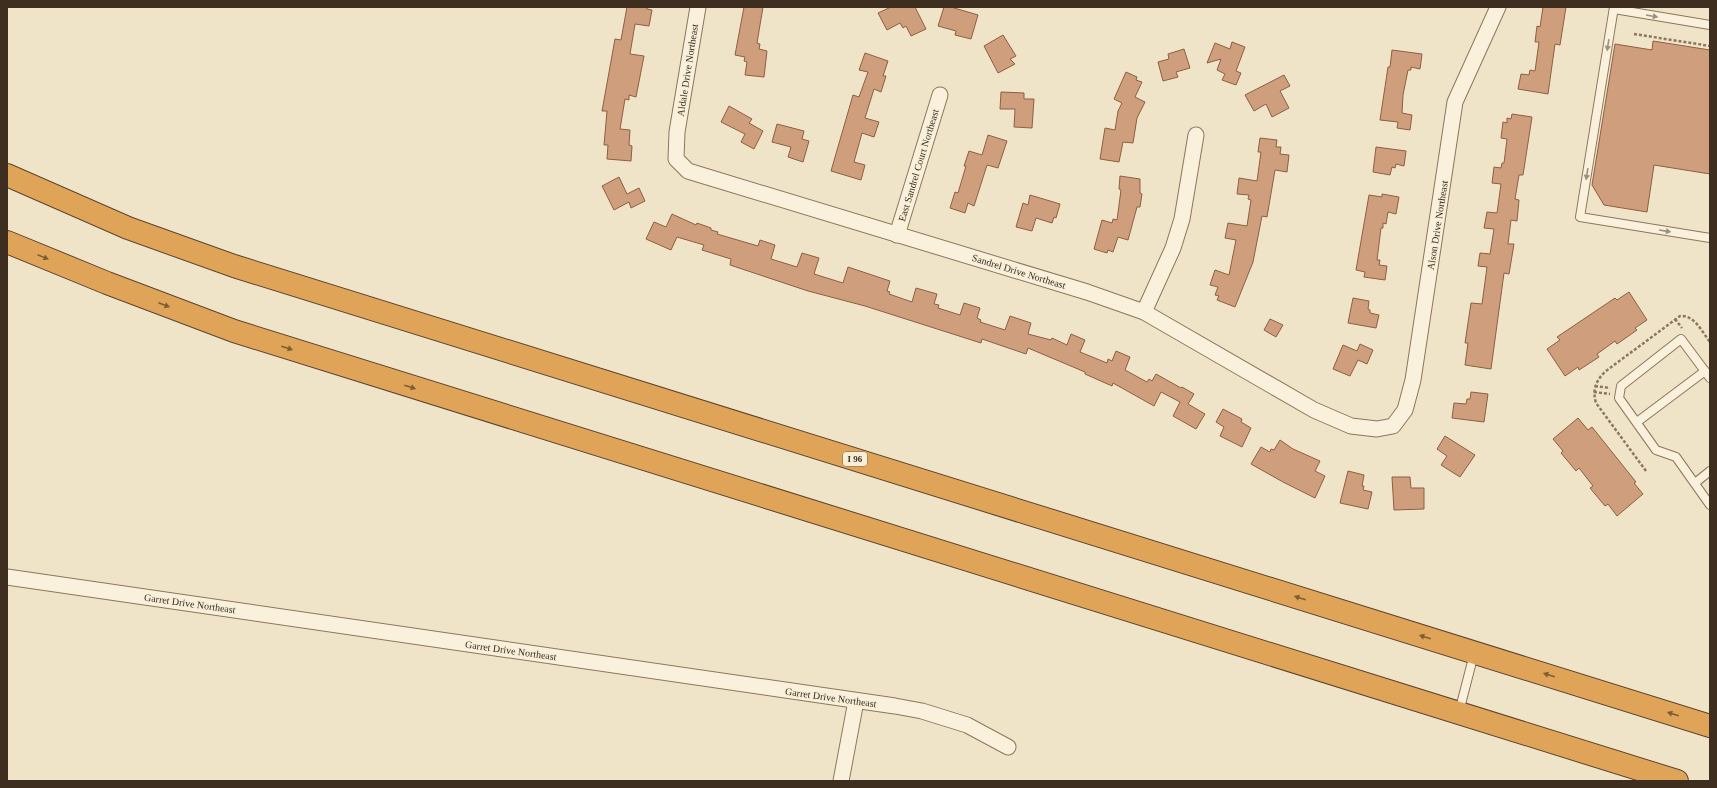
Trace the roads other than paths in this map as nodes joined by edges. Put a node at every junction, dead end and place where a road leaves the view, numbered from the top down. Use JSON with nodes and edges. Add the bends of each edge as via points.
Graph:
{"nodes":[{"id":1,"x":698,"y":7,"type":"edge"},
{"id":2,"x":1498,"y":7,"type":"edge"},
{"id":3,"x":1614,"y":8,"type":"edge"},
{"id":4,"x":1710,"y":25,"type":"edge"},
{"id":5,"x":940,"y":95,"type":"dead end"},
{"id":6,"x":677,"y":132,"type":"joint"},
{"id":7,"x":1196,"y":135,"type":"dead end"},
{"id":8,"x":7,"y":175,"type":"edge"},
{"id":9,"x":897,"y":235,"type":"junction"},
{"id":10,"x":1710,"y":238,"type":"edge"},
{"id":11,"x":7,"y":242,"type":"edge"},
{"id":12,"x":1144,"y":312,"type":"junction"},
{"id":13,"x":1707,"y":375,"type":"edge"},
{"id":14,"x":1637,"y":422,"type":"junction"},
{"id":15,"x":1372,"y":429,"type":"joint"},
{"id":16,"x":1710,"y":471,"type":"edge"},
{"id":17,"x":1694,"y":483,"type":"junction"},
{"id":18,"x":1710,"y":505,"type":"edge"},
{"id":19,"x":7,"y":577,"type":"edge"},
{"id":20,"x":1474,"y":652,"type":"junction"},
{"id":21,"x":856,"y":701,"type":"junction"},
{"id":22,"x":1459,"y":713,"type":"junction"},
{"id":23,"x":1710,"y":726,"type":"edge"},
{"id":24,"x":1008,"y":747,"type":"dead end"},
{"id":25,"x":841,"y":781,"type":"edge"},
{"id":26,"x":1677,"y":781,"type":"edge"}],
"edges":[{"from":1,"to":6,"type":"street","name":"Aldale Drive Northeast"},
{"from":2,"to":15,"type":"street","name":"Alson Drive Northeast","via":[[1455,102],[1413,380],[1405,410],[1393,426]]},
{"from":3,"to":4,"type":"lane","one_way":true},
{"from":3,"to":10,"type":"lane","one_way":true,"via":[[1580,218]]},
{"from":5,"to":9,"type":"street","name":"East Sandrel Court Northeast"},
{"from":6,"to":9,"type":"street","name":"Sandrel Drive Northeast","via":[[676,159],[688,171]]},
{"from":7,"to":12,"type":"street","via":[[1182,219],[1173,248]]},
{"from":20,"to":8,"type":"highway","number":"I 96","one_way":true,"via":[[234,266],[128,228]]},
{"from":9,"to":12,"type":"street","name":"Sandrel Drive Northeast","via":[[1088,292]]},
{"from":11,"to":22,"type":"highway","one_way":true,"via":[[234,331]]},
{"from":12,"to":15,"type":"street","name":"Sandrel Drive Northeast","via":[[1314,410],[1351,426]]},
{"from":13,"to":14,"type":"lane"},
{"from":13,"to":14,"type":"lane","via":[[1681,339],[1621,386],[1618,398]]},
{"from":14,"to":17,"type":"lane","via":[[1656,450],[1676,457]]},
{"from":16,"to":17,"type":"lane"},
{"from":17,"to":18,"type":"lane"},
{"from":19,"to":21,"type":"street","name":"Garret Drive Northeast"},
{"from":20,"to":22,"type":"lane"},
{"from":23,"to":20,"type":"highway","number":"I 96","one_way":true},
{"from":21,"to":24,"type":"street","name":"Garret Drive Northeast","via":[[894,706],[946,718],[967,725]]},
{"from":21,"to":25,"type":"street"},
{"from":22,"to":26,"type":"highway"}]}
